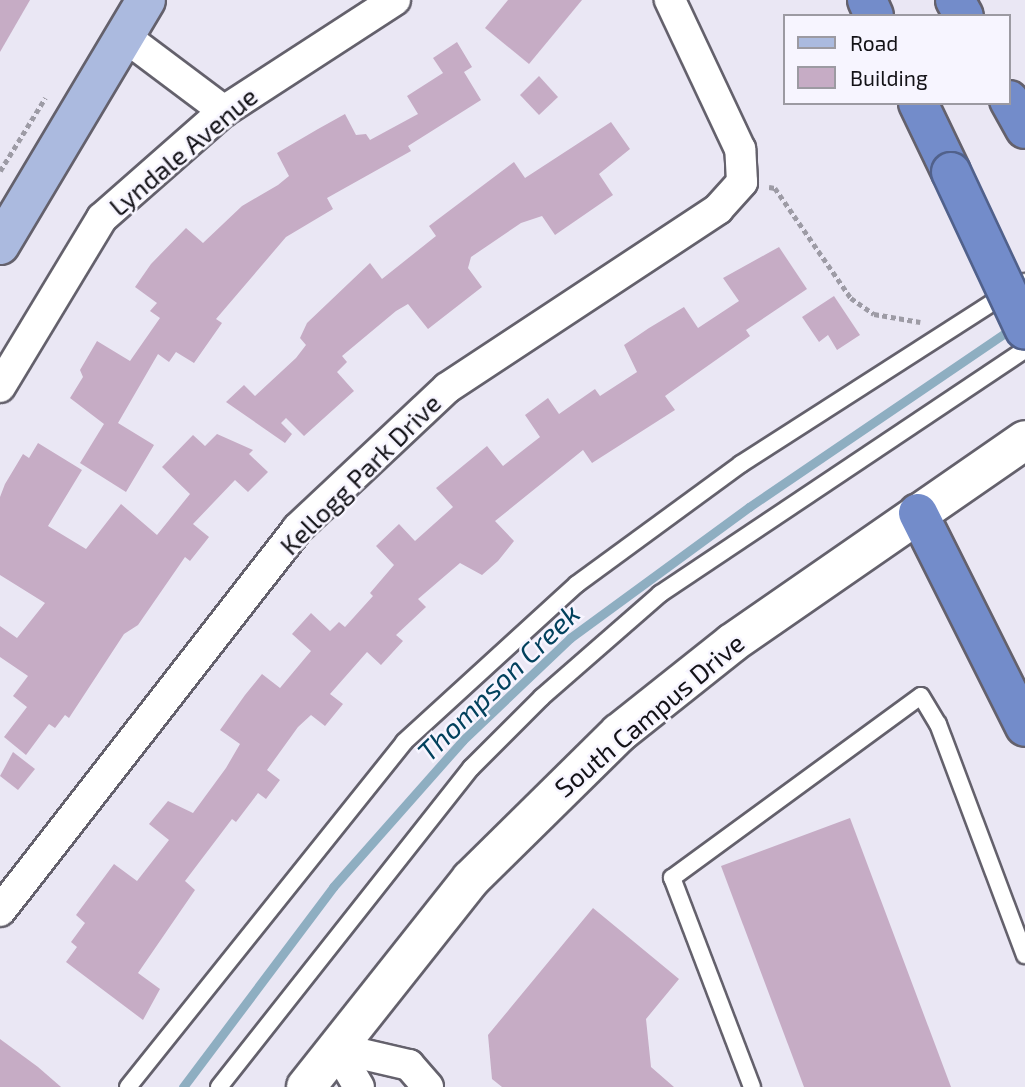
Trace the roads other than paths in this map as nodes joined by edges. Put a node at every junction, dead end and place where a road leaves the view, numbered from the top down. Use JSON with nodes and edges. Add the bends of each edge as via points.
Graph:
{"nodes":[{"id":1,"x":146,"y":0,"type":"edge"},
{"id":2,"x":395,"y":0,"type":"edge"},
{"id":3,"x":670,"y":0,"type":"edge"},
{"id":4,"x":124,"y":36,"type":"junction"},
{"id":5,"x":1011,"y":104,"type":"edge"},
{"id":6,"x":919,"y":105,"type":"edge"},
{"id":7,"x":224,"y":111,"type":"junction"},
{"id":8,"x":1025,"y":129,"type":"edge"},
{"id":9,"x":0,"y":245,"type":"edge"},
{"id":10,"x":1025,"y":282,"type":"edge"},
{"id":11,"x":1025,"y":330,"type":"edge"},
{"id":12,"x":1025,"y":350,"type":"edge"},
{"id":13,"x":0,"y":387,"type":"edge"},
{"id":14,"x":1025,"y":440,"type":"edge"},
{"id":15,"x":918,"y":513,"type":"junction"},
{"id":16,"x":1025,"y":727,"type":"edge"},
{"id":17,"x":0,"y":911,"type":"edge"},
{"id":18,"x":1025,"y":956,"type":"edge"},
{"id":19,"x":336,"y":1048,"type":"junction"},
{"id":20,"x":128,"y":1087,"type":"edge"},
{"id":21,"x":219,"y":1087,"type":"edge"},
{"id":22,"x":306,"y":1087,"type":"edge"},
{"id":23,"x":359,"y":1087,"type":"edge"},
{"id":24,"x":428,"y":1087,"type":"edge"},
{"id":25,"x":752,"y":1087,"type":"edge"}],
"edges":[{"from":1,"to":4,"type":"main road"},
{"from":2,"to":7,"type":"street","name":"Lyndale Avenue"},
{"from":3,"to":17,"type":"street","name":"Kellogg Park Drive","via":[[740,149],[742,182],[718,209],[447,388],[298,528]]},
{"from":4,"to":7,"type":"street"},
{"from":4,"to":9,"type":"main road"},
{"from":5,"to":8,"type":"highway"},
{"from":6,"to":11,"type":"highway","bridge":true},
{"from":7,"to":13,"type":"street","name":"Lyndale Avenue","via":[[102,218]]},
{"from":10,"to":20,"type":"lane","via":[[741,464],[577,584],[404,742]]},
{"from":12,"to":21,"type":"lane","via":[[660,594],[542,697],[445,799]]},
{"from":14,"to":15,"type":"street","name":"South Campus Drive"},
{"from":15,"to":16,"type":"highway"},
{"from":15,"to":19,"type":"street","name":"South Campus Drive","via":[[732,643],[619,733],[471,879]]},
{"from":18,"to":25,"type":"lane","via":[[938,724],[921,696],[672,878]]},
{"from":19,"to":22,"type":"street","name":"South Campus Drive"},
{"from":19,"to":23,"type":"street"},
{"from":19,"to":24,"type":"street","via":[[409,1065]]}]}
